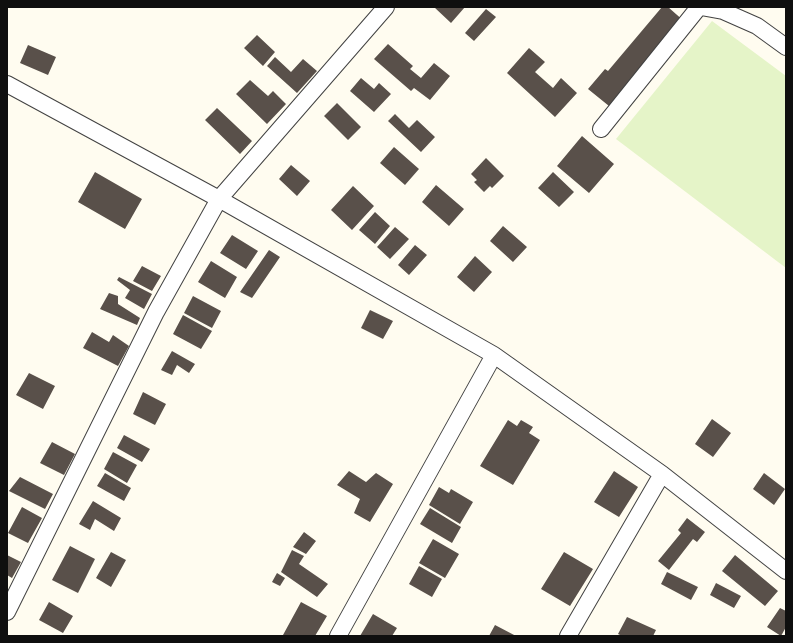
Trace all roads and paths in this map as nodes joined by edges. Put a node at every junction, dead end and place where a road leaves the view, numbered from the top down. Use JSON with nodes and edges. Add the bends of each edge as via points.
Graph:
{"nodes":[{"id":1,"x":386,"y":7,"type":"edge"},
{"id":2,"x":700,"y":7,"type":"edge"},
{"id":3,"x":725,"y":9,"type":"edge"},
{"id":4,"x":786,"y":47,"type":"edge"},
{"id":5,"x":7,"y":84,"type":"edge"},
{"id":6,"x":601,"y":129,"type":"dead end"},
{"id":7,"x":219,"y":199,"type":"junction"},
{"id":8,"x":494,"y":355,"type":"junction"},
{"id":9,"x":662,"y":474,"type":"junction"},
{"id":10,"x":785,"y":570,"type":"edge"},
{"id":11,"x":7,"y":612,"type":"edge"},
{"id":12,"x":338,"y":636,"type":"edge"},
{"id":13,"x":568,"y":636,"type":"edge"}],
"edges":[{"from":1,"to":7,"type":"street"},
{"from":2,"to":3,"type":"street"},
{"from":2,"to":6,"type":"street"},
{"from":3,"to":4,"type":"street","via":[[758,26]]},
{"from":5,"to":7,"type":"street"},
{"from":7,"to":8,"type":"street"},
{"from":7,"to":11,"type":"street","via":[[156,312]]},
{"from":8,"to":9,"type":"street"},
{"from":8,"to":12,"type":"street"},
{"from":9,"to":10,"type":"street"},
{"from":9,"to":13,"type":"street"}]}
